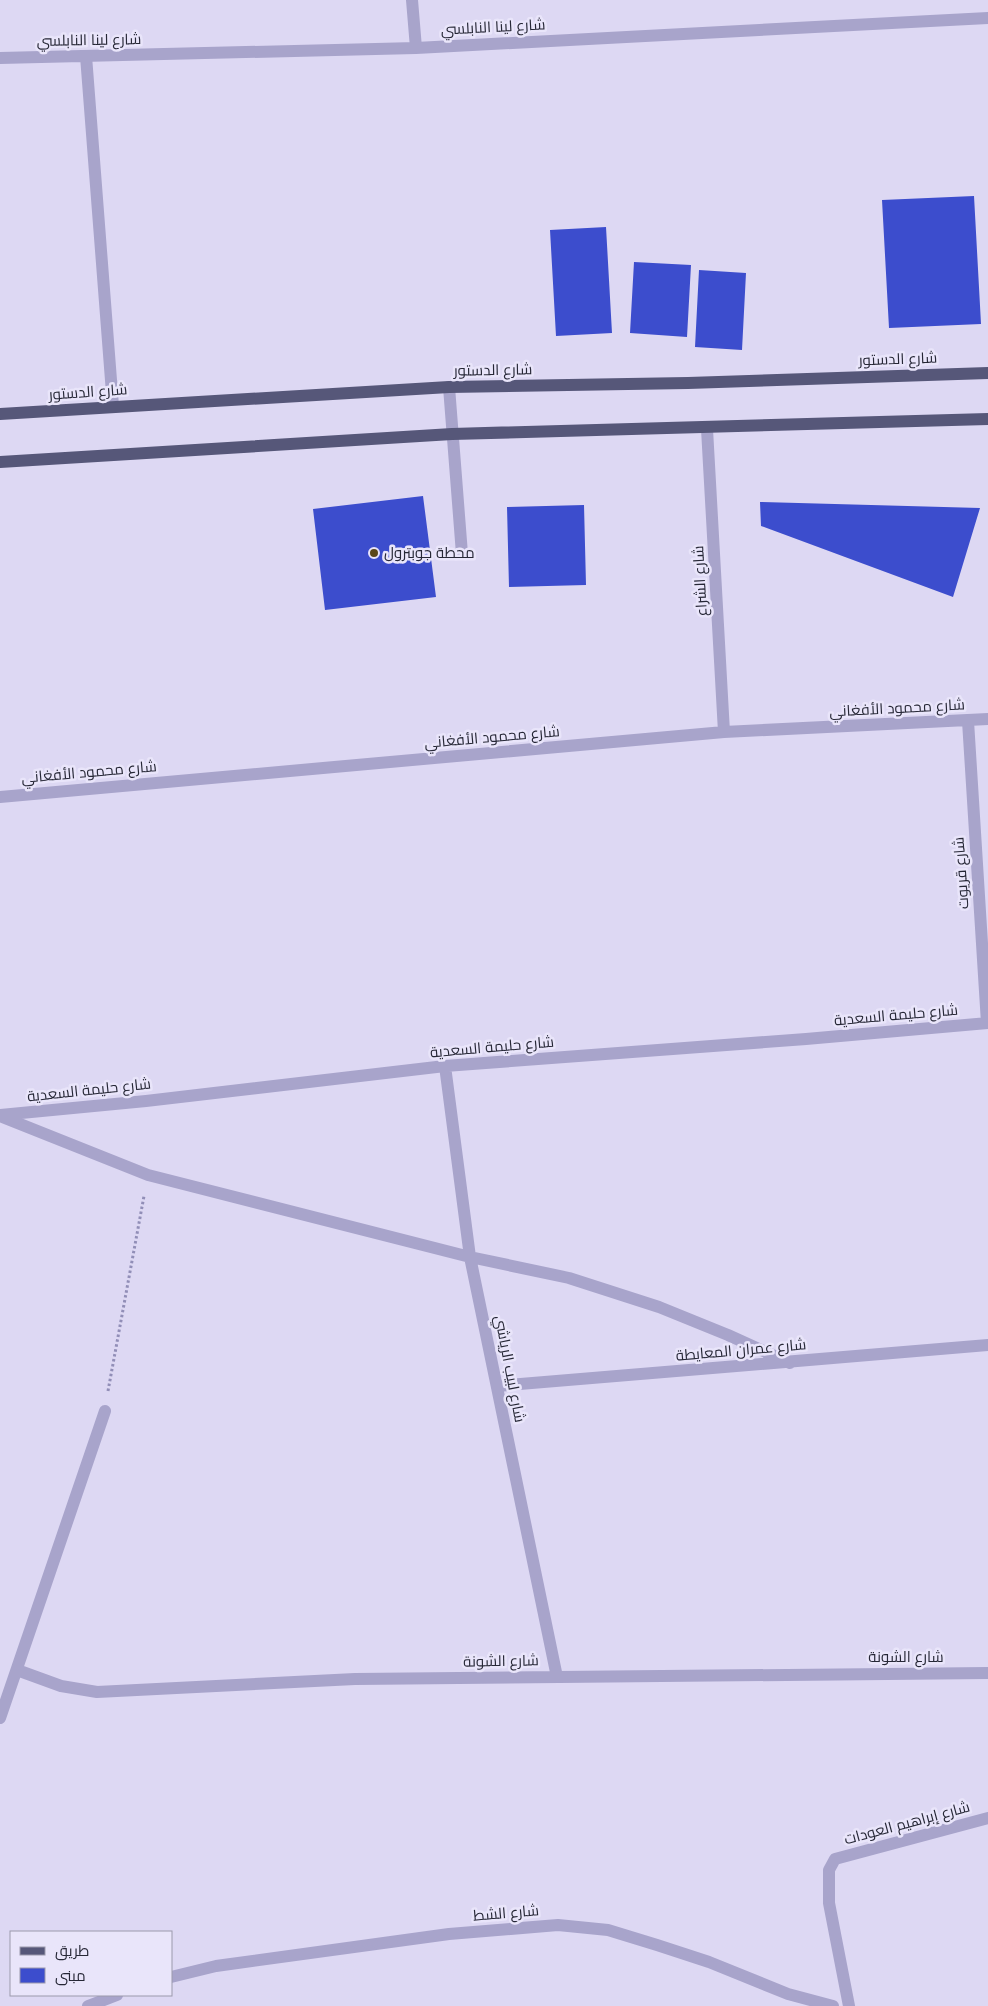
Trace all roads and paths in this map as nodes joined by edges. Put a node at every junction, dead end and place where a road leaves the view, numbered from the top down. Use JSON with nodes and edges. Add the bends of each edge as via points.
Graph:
{"nodes":[{"id":1,"x":412,"y":0,"type":"edge"},
{"id":2,"x":988,"y":18,"type":"edge"},
{"id":3,"x":416,"y":48,"type":"junction"},
{"id":4,"x":86,"y":56,"type":"junction"},
{"id":5,"x":0,"y":58,"type":"edge"},
{"id":6,"x":988,"y":373,"type":"edge"},
{"id":7,"x":449,"y":386,"type":"junction"},
{"id":8,"x":113,"y":406,"type":"junction"},
{"id":9,"x":0,"y":414,"type":"edge"},
{"id":10,"x":988,"y":419,"type":"edge"},
{"id":11,"x":707,"y":429,"type":"junction"},
{"id":12,"x":452,"y":434,"type":"junction"},
{"id":13,"x":0,"y":462,"type":"edge"},
{"id":14,"x":462,"y":554,"type":"dead end"},
{"id":15,"x":988,"y":719,"type":"edge"},
{"id":16,"x":968,"y":721,"type":"junction"},
{"id":17,"x":724,"y":732,"type":"junction"},
{"id":18,"x":0,"y":797,"type":"edge"},
{"id":19,"x":988,"y":1023,"type":"edge"},
{"id":20,"x":444,"y":1066,"type":"junction"},
{"id":21,"x":0,"y":1115,"type":"edge"},
{"id":22,"x":148,"y":1175,"type":"junction"},
{"id":23,"x":470,"y":1257,"type":"junction"},
{"id":24,"x":988,"y":1344,"type":"edge"},
{"id":25,"x":790,"y":1363,"type":"junction"},
{"id":26,"x":497,"y":1386,"type":"junction"},
{"id":27,"x":105,"y":1411,"type":"joint"},
{"id":28,"x":18,"y":1670,"type":"junction"},
{"id":29,"x":988,"y":1673,"type":"edge"},
{"id":30,"x":557,"y":1676,"type":"junction"},
{"id":31,"x":0,"y":1718,"type":"edge"},
{"id":32,"x":988,"y":1818,"type":"edge"},
{"id":33,"x":172,"y":1977,"type":"edge"},
{"id":34,"x":113,"y":1996,"type":"edge"},
{"id":35,"x":88,"y":2006,"type":"edge"},
{"id":36,"x":833,"y":2006,"type":"edge"},
{"id":37,"x":849,"y":2006,"type":"edge"}],
"edges":[{"from":1,"to":3,"type":"street"},
{"from":2,"to":3,"type":"street","name":"شارع لينا النابلسي"},
{"from":3,"to":4,"type":"street","name":"شارع لينا النابلسي"},
{"from":4,"to":5,"type":"street","name":"شارع لينا النابلسي"},
{"from":4,"to":8,"type":"street"},
{"from":6,"to":7,"type":"main road","name":"شارع الدستور","via":[[688,384]]},
{"from":7,"to":8,"type":"main road","name":"شارع الدستور"},
{"from":7,"to":12,"type":"street"},
{"from":8,"to":9,"type":"main road","name":"شارع الدستور"},
{"from":10,"to":11,"type":"main road"},
{"from":11,"to":12,"type":"main road"},
{"from":11,"to":17,"type":"street","name":"شارع الشراع"},
{"from":12,"to":13,"type":"main road"},
{"from":12,"to":14,"type":"street"},
{"from":15,"to":16,"type":"street","name":"شارع محمود الأفغاني"},
{"from":16,"to":17,"type":"street","name":"شارع محمود الأفغاني"},
{"from":16,"to":19,"type":"street","name":"شارع قريوت"},
{"from":17,"to":18,"type":"street","name":"شارع محمود الأفغاني"},
{"from":19,"to":20,"type":"street","name":"شارع حليمة السعدية"},
{"from":20,"to":21,"type":"street","name":"شارع حليمة السعدية"},
{"from":20,"to":23,"type":"street","name":"شارع لبيب الرياشي"},
{"from":21,"to":22,"type":"street"},
{"from":22,"to":23,"type":"street"},
{"from":22,"to":27,"type":"path"},
{"from":23,"to":25,"type":"street","via":[[569,1278],[659,1307]]},
{"from":23,"to":26,"type":"street","name":"شارع لبيب الرياشي"},
{"from":24,"to":25,"type":"street","name":"شارع عمران المعايطة"},
{"from":25,"to":26,"type":"street","name":"شارع عمران المعايطة"},
{"from":26,"to":30,"type":"street","name":"شارع لبيب الرياشي"},
{"from":27,"to":28,"type":"street"},
{"from":28,"to":30,"type":"street","name":"شارع الشونة","via":[[61,1686],[97,1692],[355,1679]]},
{"from":28,"to":31,"type":"street"},
{"from":29,"to":30,"type":"street","name":"شارع الشونة"},
{"from":32,"to":37,"type":"street","name":"شارع إبراهيم العودات","via":[[835,1859],[829,1870],[829,1903]]},
{"from":33,"to":36,"type":"street","name":"شارع الشط","via":[[216,1966],[449,1934],[558,1925],[608,1930],[709,1962],[788,1994]]},
{"from":34,"to":35,"type":"street"}]}
